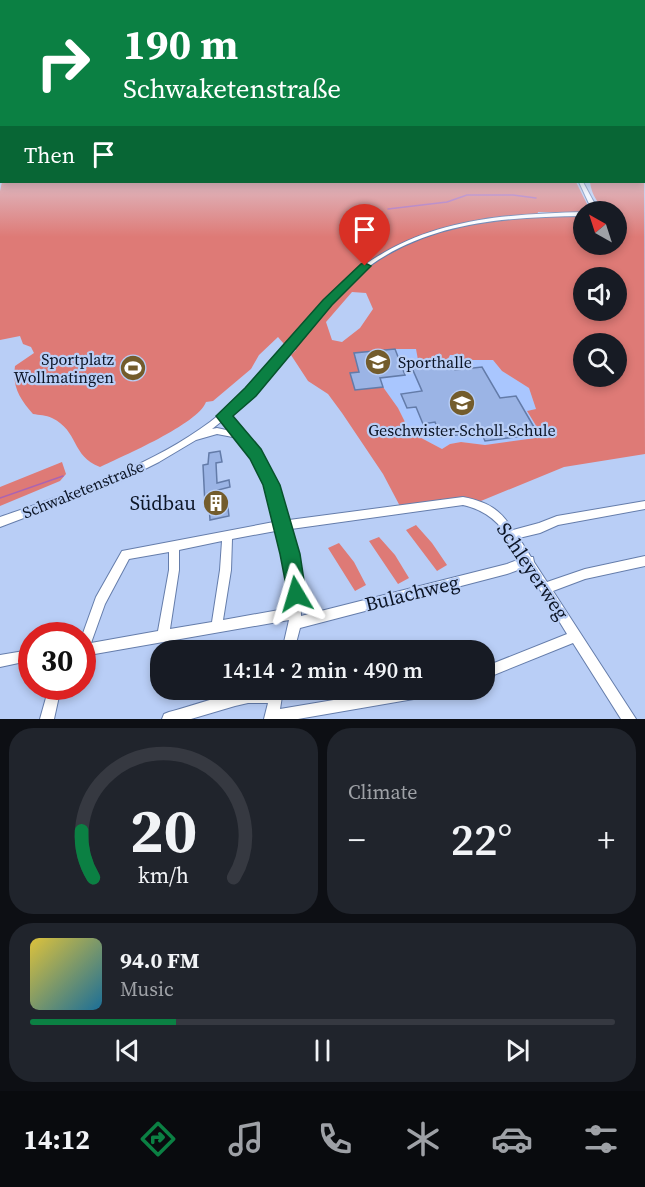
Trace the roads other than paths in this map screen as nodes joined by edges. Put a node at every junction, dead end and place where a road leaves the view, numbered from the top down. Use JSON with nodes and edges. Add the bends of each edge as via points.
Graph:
{"nodes":[{"id":1,"x":582,"y":183,"type":"edge"},
{"id":2,"x":591,"y":201,"type":"edge"},
{"id":3,"x":573,"y":214,"type":"edge"},
{"id":4,"x":224,"y":416,"type":"junction"},
{"id":5,"x":213,"y":423,"type":"junction"},
{"id":6,"x":239,"y":436,"type":"junction"},
{"id":7,"x":188,"y":441,"type":"junction"},
{"id":8,"x":645,"y":505,"type":"edge"},
{"id":9,"x":0,"y":522,"type":"edge"},
{"id":10,"x":284,"y":527,"type":"junction"},
{"id":11,"x":512,"y":535,"type":"junction"},
{"id":12,"x":227,"y":536,"type":"junction"},
{"id":13,"x":174,"y":546,"type":"junction"},
{"id":14,"x":529,"y":561,"type":"junction"},
{"id":15,"x":645,"y":561,"type":"edge"},
{"id":16,"x":546,"y":588,"type":"junction"},
{"id":17,"x":295,"y":618,"type":"junction"},
{"id":18,"x":93,"y":622,"type":"edge"},
{"id":19,"x":217,"y":625,"type":"junction"},
{"id":20,"x":163,"y":635,"type":"junction"},
{"id":21,"x":576,"y":636,"type":"junction"},
{"id":22,"x":290,"y":640,"type":"edge"},
{"id":23,"x":96,"y":648,"type":"edge"},
{"id":24,"x":18,"y":658,"type":"edge"},
{"id":25,"x":0,"y":661,"type":"edge"},
{"id":26,"x":495,"y":669,"type":"edge"},
{"id":27,"x":51,"y":700,"type":"edge"},
{"id":28,"x":237,"y":700,"type":"edge"},
{"id":29,"x":275,"y":700,"type":"edge"},
{"id":30,"x":374,"y":700,"type":"edge"},
{"id":31,"x":205,"y":715,"type":"edge"},
{"id":32,"x":271,"y":718,"type":"edge"},
{"id":33,"x":46,"y":719,"type":"edge"},
{"id":34,"x":169,"y":719,"type":"edge"},
{"id":35,"x":629,"y":719,"type":"edge"}],
"edges":[{"from":1,"to":2,"type":"street"},
{"from":3,"to":4,"type":"street","name":"Schwaketenstraße","via":[[517,215],[461,223],[419,236],[387,252],[349,280],[251,392]]},
{"from":4,"to":5,"type":"street","name":"Schwaketenstraße"},
{"from":4,"to":6,"type":"street"},
{"from":5,"to":6,"type":"street"},
{"from":5,"to":7,"type":"street","name":"Schwaketenstraße"},
{"from":6,"to":7,"type":"street","via":[[217,431]]},
{"from":6,"to":10,"type":"street","via":[[263,465]]},
{"from":7,"to":9,"type":"street","name":"Schwaketenstraße","via":[[116,480]]},
{"from":8,"to":11,"type":"street","via":[[557,521]]},
{"from":10,"to":11,"type":"street","name":"Schleyerweg","via":[[463,501],[490,510]]},
{"from":10,"to":12,"type":"street","name":"Schleyerweg"},
{"from":10,"to":17,"type":"street","via":[[294,577]]},
{"from":11,"to":14,"type":"street","name":"Schleyerweg"},
{"from":12,"to":13,"type":"street","name":"Schleyerweg"},
{"from":12,"to":19,"type":"street","via":[[228,558]]},
{"from":13,"to":18,"type":"street","name":"Schleyerweg","via":[[126,555]]},
{"from":13,"to":20,"type":"street"},
{"from":14,"to":16,"type":"street","name":"Schleyerweg"},
{"from":14,"to":17,"type":"street","name":"Bulachweg","via":[[507,570]]},
{"from":15,"to":16,"type":"street","via":[[585,574]]},
{"from":16,"to":21,"type":"street","name":"Schleyerweg"},
{"from":17,"to":19,"type":"street","name":"Bulachweg"},
{"from":17,"to":22,"type":"street"},
{"from":19,"to":20,"type":"street","name":"Bulachweg"},
{"from":20,"to":23,"type":"street","name":"Bulachweg"},
{"from":21,"to":26,"type":"street"},
{"from":21,"to":35,"type":"street","name":"Schleyerweg"},
{"from":24,"to":25,"type":"street"},
{"from":27,"to":33,"type":"street"},
{"from":28,"to":31,"type":"street","via":[[216,703]]},
{"from":29,"to":32,"type":"street"},
{"from":30,"to":32,"type":"street"},
{"from":31,"to":34,"type":"street"}]}
